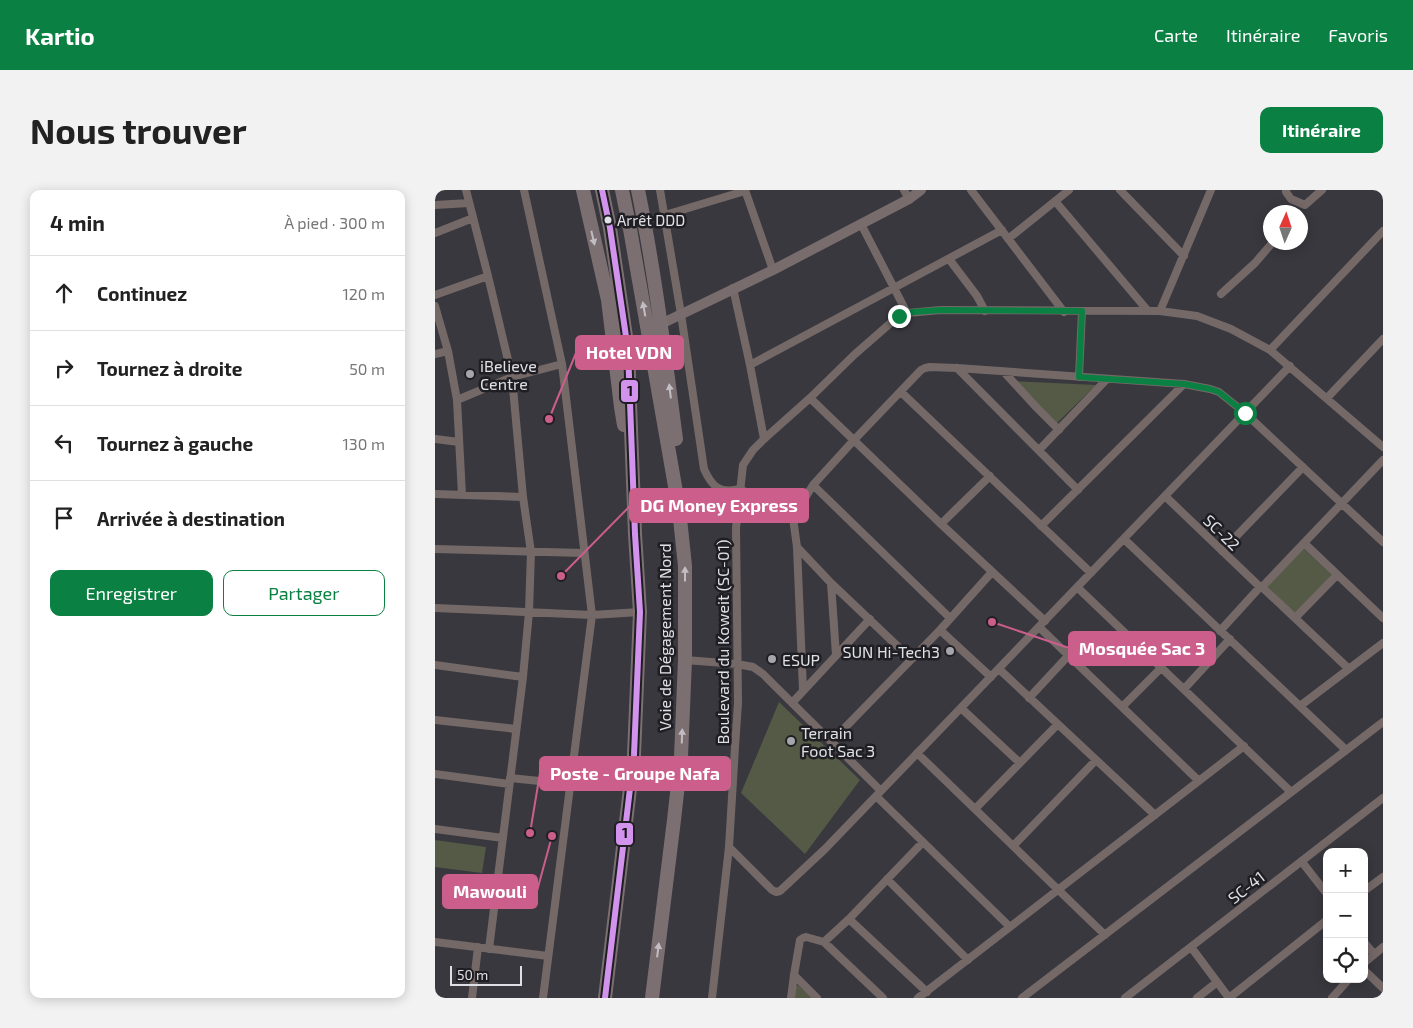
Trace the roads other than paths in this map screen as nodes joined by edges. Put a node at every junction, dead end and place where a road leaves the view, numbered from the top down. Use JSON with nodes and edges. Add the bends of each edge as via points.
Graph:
{"nodes":[{"id":1,"x":466,"y":190,"type":"edge"},
{"id":2,"x":524,"y":190,"type":"edge"},
{"id":3,"x":583,"y":190,"type":"edge"},
{"id":4,"x":602,"y":190,"type":"edge"},
{"id":5,"x":622,"y":190,"type":"edge"},
{"id":6,"x":638,"y":190,"type":"edge"},
{"id":7,"x":660,"y":190,"type":"edge"},
{"id":8,"x":745,"y":190,"type":"edge"},
{"id":9,"x":921,"y":190,"type":"edge"},
{"id":10,"x":971,"y":190,"type":"edge"},
{"id":11,"x":1069,"y":190,"type":"edge"},
{"id":12,"x":1120,"y":190,"type":"edge"},
{"id":13,"x":1211,"y":190,"type":"edge"},
{"id":14,"x":1286,"y":190,"type":"edge"},
{"id":15,"x":1322,"y":190,"type":"edge"},
{"id":16,"x":906,"y":195,"type":"edge"},
{"id":17,"x":1055,"y":201,"type":"junction"},
{"id":18,"x":469,"y":202,"type":"junction"},
{"id":19,"x":435,"y":205,"type":"edge"},
{"id":20,"x":1305,"y":205,"type":"joint"},
{"id":21,"x":665,"y":215,"type":"junction"},
{"id":22,"x":473,"y":218,"type":"junction"},
{"id":23,"x":861,"y":224,"type":"junction"},
{"id":24,"x":1002,"y":230,"type":"junction"},
{"id":25,"x":1383,"y":230,"type":"edge"},
{"id":26,"x":435,"y":233,"type":"edge"},
{"id":27,"x":1008,"y":238,"type":"junction"},
{"id":28,"x":1266,"y":250,"type":"edge"},
{"id":29,"x":1184,"y":256,"type":"junction"},
{"id":30,"x":949,"y":259,"type":"junction"},
{"id":31,"x":773,"y":270,"type":"junction"},
{"id":32,"x":488,"y":276,"type":"junction"},
{"id":33,"x":733,"y":288,"type":"junction"},
{"id":34,"x":895,"y":288,"type":"junction"},
{"id":35,"x":1221,"y":294,"type":"dead end"},
{"id":36,"x":435,"y":295,"type":"edge"},
{"id":37,"x":435,"y":306,"type":"edge"},
{"id":38,"x":985,"y":311,"type":"junction"},
{"id":39,"x":1082,"y":311,"type":"junction"},
{"id":40,"x":1148,"y":311,"type":"junction"},
{"id":41,"x":1160,"y":311,"type":"junction"},
{"id":42,"x":1065,"y":312,"type":"junction"},
{"id":43,"x":907,"y":313,"type":"junction"},
{"id":44,"x":681,"y":314,"type":"junction"},
{"id":45,"x":661,"y":324,"type":"junction"},
{"id":46,"x":1383,"y":339,"type":"edge"},
{"id":47,"x":1270,"y":350,"type":"junction"},
{"id":48,"x":448,"y":351,"type":"junction"},
{"id":49,"x":435,"y":354,"type":"edge"},
{"id":50,"x":561,"y":364,"type":"junction"},
{"id":51,"x":750,"y":365,"type":"junction"},
{"id":52,"x":1290,"y":366,"type":"junction"},
{"id":53,"x":957,"y":368,"type":"junction"},
{"id":54,"x":1003,"y":372,"type":"junction"},
{"id":55,"x":512,"y":377,"type":"junction"},
{"id":56,"x":1079,"y":377,"type":"junction"},
{"id":57,"x":1107,"y":379,"type":"junction"},
{"id":58,"x":1184,"y":384,"type":"junction"},
{"id":59,"x":901,"y":392,"type":"junction"},
{"id":60,"x":810,"y":398,"type":"junction"},
{"id":61,"x":1327,"y":398,"type":"junction"},
{"id":62,"x":457,"y":400,"type":"junction"},
{"id":63,"x":1245,"y":413,"type":"junction"},
{"id":64,"x":1059,"y":430,"type":"junction"},
{"id":65,"x":435,"y":439,"type":"edge"},
{"id":66,"x":764,"y":439,"type":"junction"},
{"id":67,"x":854,"y":440,"type":"junction"},
{"id":68,"x":459,"y":442,"type":"junction"},
{"id":69,"x":1383,"y":448,"type":"edge"},
{"id":70,"x":1039,"y":450,"type":"junction"},
{"id":71,"x":1383,"y":460,"type":"edge"},
{"id":72,"x":1303,"y":466,"type":"junction"},
{"id":73,"x":632,"y":467,"type":"junction"},
{"id":74,"x":990,"y":476,"type":"junction"},
{"id":75,"x":813,"y":485,"type":"junction"},
{"id":76,"x":740,"y":489,"type":"junction"},
{"id":77,"x":1078,"y":490,"type":"junction"},
{"id":78,"x":435,"y":494,"type":"edge"},
{"id":79,"x":462,"y":495,"type":"junction"},
{"id":80,"x":1165,"y":496,"type":"junction"},
{"id":81,"x":523,"y":497,"type":"junction"},
{"id":82,"x":1342,"y":503,"type":"junction"},
{"id":83,"x":679,"y":509,"type":"junction"},
{"id":84,"x":793,"y":518,"type":"junction"},
{"id":85,"x":941,"y":524,"type":"junction"},
{"id":86,"x":1041,"y":526,"type":"junction"},
{"id":87,"x":1123,"y":539,"type":"junction"},
{"id":88,"x":1383,"y":542,"type":"edge"},
{"id":89,"x":1304,"y":543,"type":"junction"},
{"id":90,"x":797,"y":547,"type":"junction"},
{"id":91,"x":435,"y":549,"type":"edge"},
{"id":92,"x":1222,"y":551,"type":"junction"},
{"id":93,"x":531,"y":552,"type":"junction"},
{"id":94,"x":584,"y":553,"type":"junction"},
{"id":95,"x":992,"y":572,"type":"junction"},
{"id":96,"x":1091,"y":573,"type":"junction"},
{"id":97,"x":1337,"y":575,"type":"junction"},
{"id":98,"x":831,"y":583,"type":"junction"},
{"id":99,"x":1077,"y":587,"type":"junction"},
{"id":100,"x":1261,"y":587,"type":"junction"},
{"id":101,"x":435,"y":608,"type":"edge"},
{"id":102,"x":529,"y":612,"type":"junction"},
{"id":103,"x":640,"y":612,"type":"junction"},
{"id":104,"x":592,"y":615,"type":"junction"},
{"id":105,"x":950,"y":618,"type":"junction"},
{"id":106,"x":1295,"y":618,"type":"junction"},
{"id":107,"x":1383,"y":618,"type":"edge"},
{"id":108,"x":870,"y":620,"type":"junction"},
{"id":109,"x":1045,"y":621,"type":"junction"},
{"id":110,"x":1039,"y":627,"type":"junction"},
{"id":111,"x":940,"y":630,"type":"junction"},
{"id":112,"x":1220,"y":631,"type":"junction"},
{"id":113,"x":1230,"y":640,"type":"junction"},
{"id":114,"x":1383,"y":643,"type":"edge"},
{"id":115,"x":836,"y":655,"type":"junction"},
{"id":116,"x":1068,"y":656,"type":"junction"},
{"id":117,"x":911,"y":659,"type":"junction"},
{"id":118,"x":685,"y":660,"type":"junction"},
{"id":119,"x":737,"y":664,"type":"junction"},
{"id":120,"x":435,"y":665,"type":"edge"},
{"id":121,"x":1161,"y":668,"type":"junction"},
{"id":122,"x":999,"y":669,"type":"junction"},
{"id":123,"x":1349,"y":669,"type":"junction"},
{"id":124,"x":523,"y":677,"type":"junction"},
{"id":125,"x":991,"y":677,"type":"junction"},
{"id":126,"x":803,"y":690,"type":"junction"},
{"id":127,"x":1184,"y":690,"type":"junction"},
{"id":128,"x":1029,"y":698,"type":"junction"},
{"id":129,"x":792,"y":703,"type":"junction"},
{"id":130,"x":1300,"y":706,"type":"junction"},
{"id":131,"x":1122,"y":707,"type":"junction"},
{"id":132,"x":961,"y":708,"type":"junction"},
{"id":133,"x":435,"y":720,"type":"edge"},
{"id":134,"x":1383,"y":722,"type":"edge"},
{"id":135,"x":1058,"y":724,"type":"junction"},
{"id":136,"x":516,"y":729,"type":"junction"},
{"id":137,"x":831,"y":742,"type":"junction"},
{"id":138,"x":1244,"y":746,"type":"junction"},
{"id":139,"x":1346,"y":750,"type":"junction"},
{"id":140,"x":917,"y":753,"type":"junction"},
{"id":141,"x":1096,"y":760,"type":"junction"},
{"id":142,"x":1020,"y":763,"type":"junction"},
{"id":143,"x":435,"y":774,"type":"edge"},
{"id":144,"x":509,"y":781,"type":"junction"},
{"id":145,"x":1199,"y":781,"type":"junction"},
{"id":146,"x":569,"y":784,"type":"junction"},
{"id":147,"x":1291,"y":792,"type":"junction"},
{"id":148,"x":878,"y":794,"type":"junction"},
{"id":149,"x":1383,"y":798,"type":"edge"},
{"id":150,"x":975,"y":809,"type":"junction"},
{"id":151,"x":1155,"y":815,"type":"junction"},
{"id":152,"x":435,"y":829,"type":"edge"},
{"id":153,"x":503,"y":838,"type":"junction"},
{"id":154,"x":923,"y":842,"type":"junction"},
{"id":155,"x":1013,"y":846,"type":"junction"},
{"id":156,"x":729,"y":847,"type":"junction"},
{"id":157,"x":1302,"y":862,"type":"junction"},
{"id":158,"x":1383,"y":877,"type":"edge"},
{"id":159,"x":887,"y":879,"type":"junction"},
{"id":160,"x":1368,"y":888,"type":"edge"},
{"id":161,"x":1058,"y":890,"type":"junction"},
{"id":162,"x":1326,"y":893,"type":"edge"},
{"id":163,"x":849,"y":919,"type":"junction"},
{"id":164,"x":1323,"y":923,"type":"edge"},
{"id":165,"x":1010,"y":927,"type":"junction"},
{"id":166,"x":1105,"y":935,"type":"junction"},
{"id":167,"x":435,"y":942,"type":"edge"},
{"id":168,"x":824,"y":942,"type":"junction"},
{"id":169,"x":478,"y":947,"type":"junction"},
{"id":170,"x":1191,"y":947,"type":"junction"},
{"id":171,"x":1368,"y":947,"type":"edge"},
{"id":172,"x":1383,"y":947,"type":"edge"},
{"id":173,"x":489,"y":949,"type":"junction"},
{"id":174,"x":1374,"y":954,"type":"junction"},
{"id":175,"x":548,"y":956,"type":"junction"},
{"id":176,"x":1368,"y":959,"type":"edge"},
{"id":177,"x":968,"y":960,"type":"junction"},
{"id":178,"x":1368,"y":974,"type":"edge"},
{"id":179,"x":794,"y":975,"type":"junction"},
{"id":180,"x":1216,"y":983,"type":"junction"},
{"id":181,"x":1345,"y":983,"type":"edge"},
{"id":182,"x":1383,"y":988,"type":"edge"},
{"id":183,"x":927,"y":992,"type":"junction"},
{"id":184,"x":878,"y":997,"type":"edge"},
{"id":185,"x":472,"y":998,"type":"edge"},
{"id":186,"x":543,"y":998,"type":"edge"},
{"id":187,"x":605,"y":998,"type":"edge"},
{"id":188,"x":652,"y":998,"type":"edge"},
{"id":189,"x":712,"y":998,"type":"edge"},
{"id":190,"x":791,"y":998,"type":"edge"},
{"id":191,"x":817,"y":998,"type":"edge"},
{"id":192,"x":918,"y":998,"type":"edge"},
{"id":193,"x":1022,"y":998,"type":"edge"},
{"id":194,"x":1125,"y":998,"type":"edge"},
{"id":195,"x":1197,"y":998,"type":"edge"},
{"id":196,"x":1229,"y":998,"type":"edge"},
{"id":197,"x":1332,"y":998,"type":"edge"}],
"edges":[{"from":1,"to":18,"type":"street"},
{"from":2,"to":50,"type":"street"},
{"from":3,"to":73,"type":"highway","one_way":true,"via":[[608,300]]},
{"from":4,"to":73,"type":"highway","name":"Voie de Dégagement Nord","via":[[628,350]]},
{"from":83,"to":5,"type":"highway","name":"Voie de Dégagement Nord","one_way":true},
{"from":6,"to":45,"type":"highway"},
{"from":7,"to":21,"type":"street"},
{"from":8,"to":21,"type":"street"},
{"from":8,"to":31,"type":"street"},
{"from":9,"to":16,"type":"street"},
{"from":10,"to":24,"type":"street"},
{"from":11,"to":17,"type":"street"},
{"from":12,"to":29,"type":"street"},
{"from":13,"to":29,"type":"street"},
{"from":14,"to":20,"type":"street","via":[[1291,199]]},
{"from":15,"to":20,"type":"street"},
{"from":16,"to":23,"type":"street"},
{"from":17,"to":27,"type":"street"},
{"from":17,"to":40,"type":"street"},
{"from":18,"to":19,"type":"street"},
{"from":18,"to":22,"type":"street"},
{"from":21,"to":44,"type":"street"},
{"from":22,"to":26,"type":"street"},
{"from":22,"to":32,"type":"street"},
{"from":23,"to":31,"type":"street"},
{"from":23,"to":34,"type":"street"},
{"from":24,"to":27,"type":"street"},
{"from":24,"to":30,"type":"street"},
{"from":25,"to":47,"type":"street"},
{"from":27,"to":42,"type":"street"},
{"from":28,"to":35,"type":"street"},
{"from":29,"to":41,"type":"street"},
{"from":30,"to":34,"type":"street"},
{"from":30,"to":38,"type":"street"},
{"from":31,"to":33,"type":"street"},
{"from":32,"to":36,"type":"street"},
{"from":32,"to":55,"type":"street"},
{"from":33,"to":44,"type":"street"},
{"from":33,"to":51,"type":"street"},
{"from":34,"to":43,"type":"street"},
{"from":34,"to":51,"type":"street"},
{"from":37,"to":48,"type":"street"},
{"from":38,"to":42,"type":"street"},
{"from":38,"to":43,"type":"street"},
{"from":39,"to":40,"type":"street"},
{"from":39,"to":42,"type":"street"},
{"from":39,"to":56,"type":"street"},
{"from":40,"to":41,"type":"street"},
{"from":41,"to":47,"type":"street","via":[[1197,316],[1231,329]]},
{"from":43,"to":60,"type":"street","via":[[879,333]]},
{"from":44,"to":45,"type":"street"},
{"from":44,"to":76,"type":"street","via":[[703,469],[721,490]]},
{"from":83,"to":45,"type":"highway","one_way":true,"via":[[679,466]]},
{"from":46,"to":61,"type":"street"},
{"from":47,"to":52,"type":"street"},
{"from":48,"to":49,"type":"street"},
{"from":48,"to":62,"type":"street"},
{"from":50,"to":55,"type":"street"},
{"from":50,"to":94,"type":"street"},
{"from":51,"to":66,"type":"street"},
{"from":52,"to":61,"type":"street"},
{"from":52,"to":63,"type":"street"},
{"from":53,"to":54,"type":"street"},
{"from":53,"to":59,"type":"street","via":[[925,368]]},
{"from":53,"to":70,"type":"street"},
{"from":54,"to":56,"type":"street"},
{"from":54,"to":64,"type":"street"},
{"from":55,"to":62,"type":"street"},
{"from":55,"to":81,"type":"street"},
{"from":56,"to":57,"type":"street"},
{"from":57,"to":58,"type":"street"},
{"from":57,"to":64,"type":"street"},
{"from":58,"to":63,"type":"street","via":[[1219,392]]},
{"from":58,"to":77,"type":"street"},
{"from":59,"to":67,"type":"street"},
{"from":59,"to":74,"type":"street"},
{"from":60,"to":66,"type":"street"},
{"from":60,"to":67,"type":"street"},
{"from":61,"to":69,"type":"street"},
{"from":62,"to":68,"type":"street"},
{"from":63,"to":72,"type":"street"},
{"from":63,"to":80,"type":"street"},
{"from":64,"to":70,"type":"street"},
{"from":65,"to":68,"type":"street"},
{"from":66,"to":76,"type":"street","name":"Boulevard du Koweit (SC-01)","via":[[743,465]]},
{"from":67,"to":75,"type":"street"},
{"from":67,"to":85,"type":"street"},
{"from":68,"to":79,"type":"street"},
{"from":70,"to":77,"type":"street"},
{"from":71,"to":82,"type":"street"},
{"from":72,"to":82,"type":"street"},
{"from":72,"to":92,"type":"street"},
{"from":73,"to":103,"type":"highway","name":"Voie de Dégagement Nord"},
{"from":74,"to":85,"type":"street"},
{"from":74,"to":86,"type":"street"},
{"from":75,"to":84,"type":"street"},
{"from":75,"to":105,"type":"street"},
{"from":76,"to":84,"type":"street"},
{"from":76,"to":119,"type":"street","name":"Boulevard du Koweit (SC-01)","via":[[736,528]]},
{"from":77,"to":86,"type":"street"},
{"from":78,"to":79,"type":"street"},
{"from":79,"to":81,"type":"street"},
{"from":80,"to":87,"type":"street"},
{"from":80,"to":92,"type":"street","name":"SC-22"},
{"from":81,"to":93,"type":"street"},
{"from":82,"to":88,"type":"street"},
{"from":82,"to":89,"type":"street"},
{"from":118,"to":83,"type":"highway","name":"Voie de Dégagement Nord","one_way":true,"via":[[685,566]]},
{"from":84,"to":90,"type":"street"},
{"from":85,"to":95,"type":"street"},
{"from":86,"to":96,"type":"street"},
{"from":87,"to":96,"type":"street"},
{"from":87,"to":112,"type":"street"},
{"from":89,"to":97,"type":"street"},
{"from":89,"to":100,"type":"street"},
{"from":90,"to":98,"type":"street"},
{"from":90,"to":126,"type":"street"},
{"from":91,"to":93,"type":"street"},
{"from":92,"to":100,"type":"street","name":"SC-22"},
{"from":93,"to":94,"type":"street"},
{"from":93,"to":102,"type":"street"},
{"from":94,"to":104,"type":"street"},
{"from":95,"to":105,"type":"street"},
{"from":95,"to":109,"type":"street"},
{"from":96,"to":99,"type":"street"},
{"from":97,"to":106,"type":"street"},
{"from":97,"to":107,"type":"street"},
{"from":98,"to":108,"type":"street"},
{"from":98,"to":115,"type":"street"},
{"from":99,"to":109,"type":"street"},
{"from":99,"to":121,"type":"street"},
{"from":100,"to":106,"type":"street","name":"SC-22"},
{"from":100,"to":112,"type":"street"},
{"from":101,"to":102,"type":"street"},
{"from":102,"to":104,"type":"street"},
{"from":102,"to":124,"type":"street"},
{"from":103,"to":104,"type":"street"},
{"from":103,"to":187,"type":"highway","name":"Voie de Dégagement Nord","via":[[634,755]]},
{"from":104,"to":146,"type":"street"},
{"from":105,"to":111,"type":"street"},
{"from":106,"to":123,"type":"street","name":"SC-22"},
{"from":108,"to":115,"type":"street"},
{"from":108,"to":117,"type":"street"},
{"from":109,"to":110,"type":"street"},
{"from":110,"to":116,"type":"street"},
{"from":110,"to":122,"type":"street"},
{"from":111,"to":117,"type":"street"},
{"from":111,"to":125,"type":"street"},
{"from":112,"to":113,"type":"street"},
{"from":113,"to":127,"type":"street"},
{"from":113,"to":130,"type":"street"},
{"from":114,"to":123,"type":"street"},
{"from":115,"to":126,"type":"street"},
{"from":116,"to":128,"type":"street"},
{"from":116,"to":131,"type":"street"},
{"from":117,"to":137,"type":"street"},
{"from":118,"to":119,"type":"street"},
{"from":188,"to":118,"type":"highway","name":"Voie de Dégagement Nord","one_way":true,"via":[[675,820]]},
{"from":119,"to":129,"type":"street","via":[[753,667],[763,674]]},
{"from":119,"to":156,"type":"street","name":"Boulevard du Koweit (SC-01)","via":[[738,703]]},
{"from":120,"to":124,"type":"street"},
{"from":121,"to":127,"type":"street"},
{"from":121,"to":131,"type":"street"},
{"from":122,"to":125,"type":"street"},
{"from":122,"to":128,"type":"street"},
{"from":123,"to":130,"type":"street"},
{"from":124,"to":136,"type":"street"},
{"from":125,"to":132,"type":"street"},
{"from":126,"to":129,"type":"street"},
{"from":127,"to":138,"type":"street"},
{"from":128,"to":135,"type":"street"},
{"from":129,"to":137,"type":"street"},
{"from":130,"to":139,"type":"street"},
{"from":131,"to":145,"type":"street"},
{"from":132,"to":140,"type":"street"},
{"from":132,"to":142,"type":"street"},
{"from":133,"to":136,"type":"street"},
{"from":134,"to":139,"type":"street"},
{"from":135,"to":141,"type":"street"},
{"from":135,"to":142,"type":"street"},
{"from":136,"to":144,"type":"street"},
{"from":137,"to":148,"type":"street"},
{"from":138,"to":145,"type":"street"},
{"from":138,"to":147,"type":"street"},
{"from":139,"to":147,"type":"street"},
{"from":140,"to":148,"type":"street"},
{"from":140,"to":150,"type":"street"},
{"from":141,"to":151,"type":"street"},
{"from":141,"to":155,"type":"street"},
{"from":142,"to":150,"type":"street"},
{"from":143,"to":144,"type":"street"},
{"from":144,"to":146,"type":"street"},
{"from":144,"to":153,"type":"street"},
{"from":145,"to":151,"type":"street"},
{"from":146,"to":175,"type":"street"},
{"from":147,"to":166,"type":"street"},
{"from":148,"to":154,"type":"street"},
{"from":148,"to":156,"type":"street","via":[[781,891],[772,890]]},
{"from":149,"to":157,"type":"street","name":"SC-41"},
{"from":150,"to":155,"type":"street"},
{"from":151,"to":161,"type":"street"},
{"from":152,"to":153,"type":"street"},
{"from":153,"to":173,"type":"street"},
{"from":154,"to":159,"type":"street"},
{"from":154,"to":165,"type":"street"},
{"from":155,"to":161,"type":"street"},
{"from":156,"to":189,"type":"street","name":"Boulevard du Koweit (SC-01)"},
{"from":157,"to":162,"type":"street"},
{"from":157,"to":170,"type":"street","name":"SC-41"},
{"from":158,"to":160,"type":"street"},
{"from":159,"to":163,"type":"street"},
{"from":159,"to":177,"type":"street"},
{"from":161,"to":165,"type":"street"},
{"from":161,"to":166,"type":"street"},
{"from":163,"to":168,"type":"street"},
{"from":163,"to":183,"type":"street"},
{"from":164,"to":196,"type":"street"},
{"from":165,"to":177,"type":"street"},
{"from":166,"to":193,"type":"street"},
{"from":167,"to":169,"type":"street"},
{"from":168,"to":179,"type":"street","via":[[806,937],[801,940]]},
{"from":168,"to":184,"type":"street"},
{"from":169,"to":173,"type":"street"},
{"from":169,"to":185,"type":"street"},
{"from":170,"to":180,"type":"street"},
{"from":170,"to":194,"type":"street","name":"SC-41"},
{"from":171,"to":174,"type":"street"},
{"from":172,"to":174,"type":"street"},
{"from":173,"to":175,"type":"street"},
{"from":174,"to":176,"type":"street"},
{"from":175,"to":186,"type":"street"},
{"from":177,"to":183,"type":"street"},
{"from":178,"to":182,"type":"street"},
{"from":179,"to":190,"type":"street"},
{"from":179,"to":191,"type":"street"},
{"from":180,"to":195,"type":"street"},
{"from":180,"to":196,"type":"street"},
{"from":181,"to":197,"type":"street"},
{"from":183,"to":192,"type":"street"}]}
